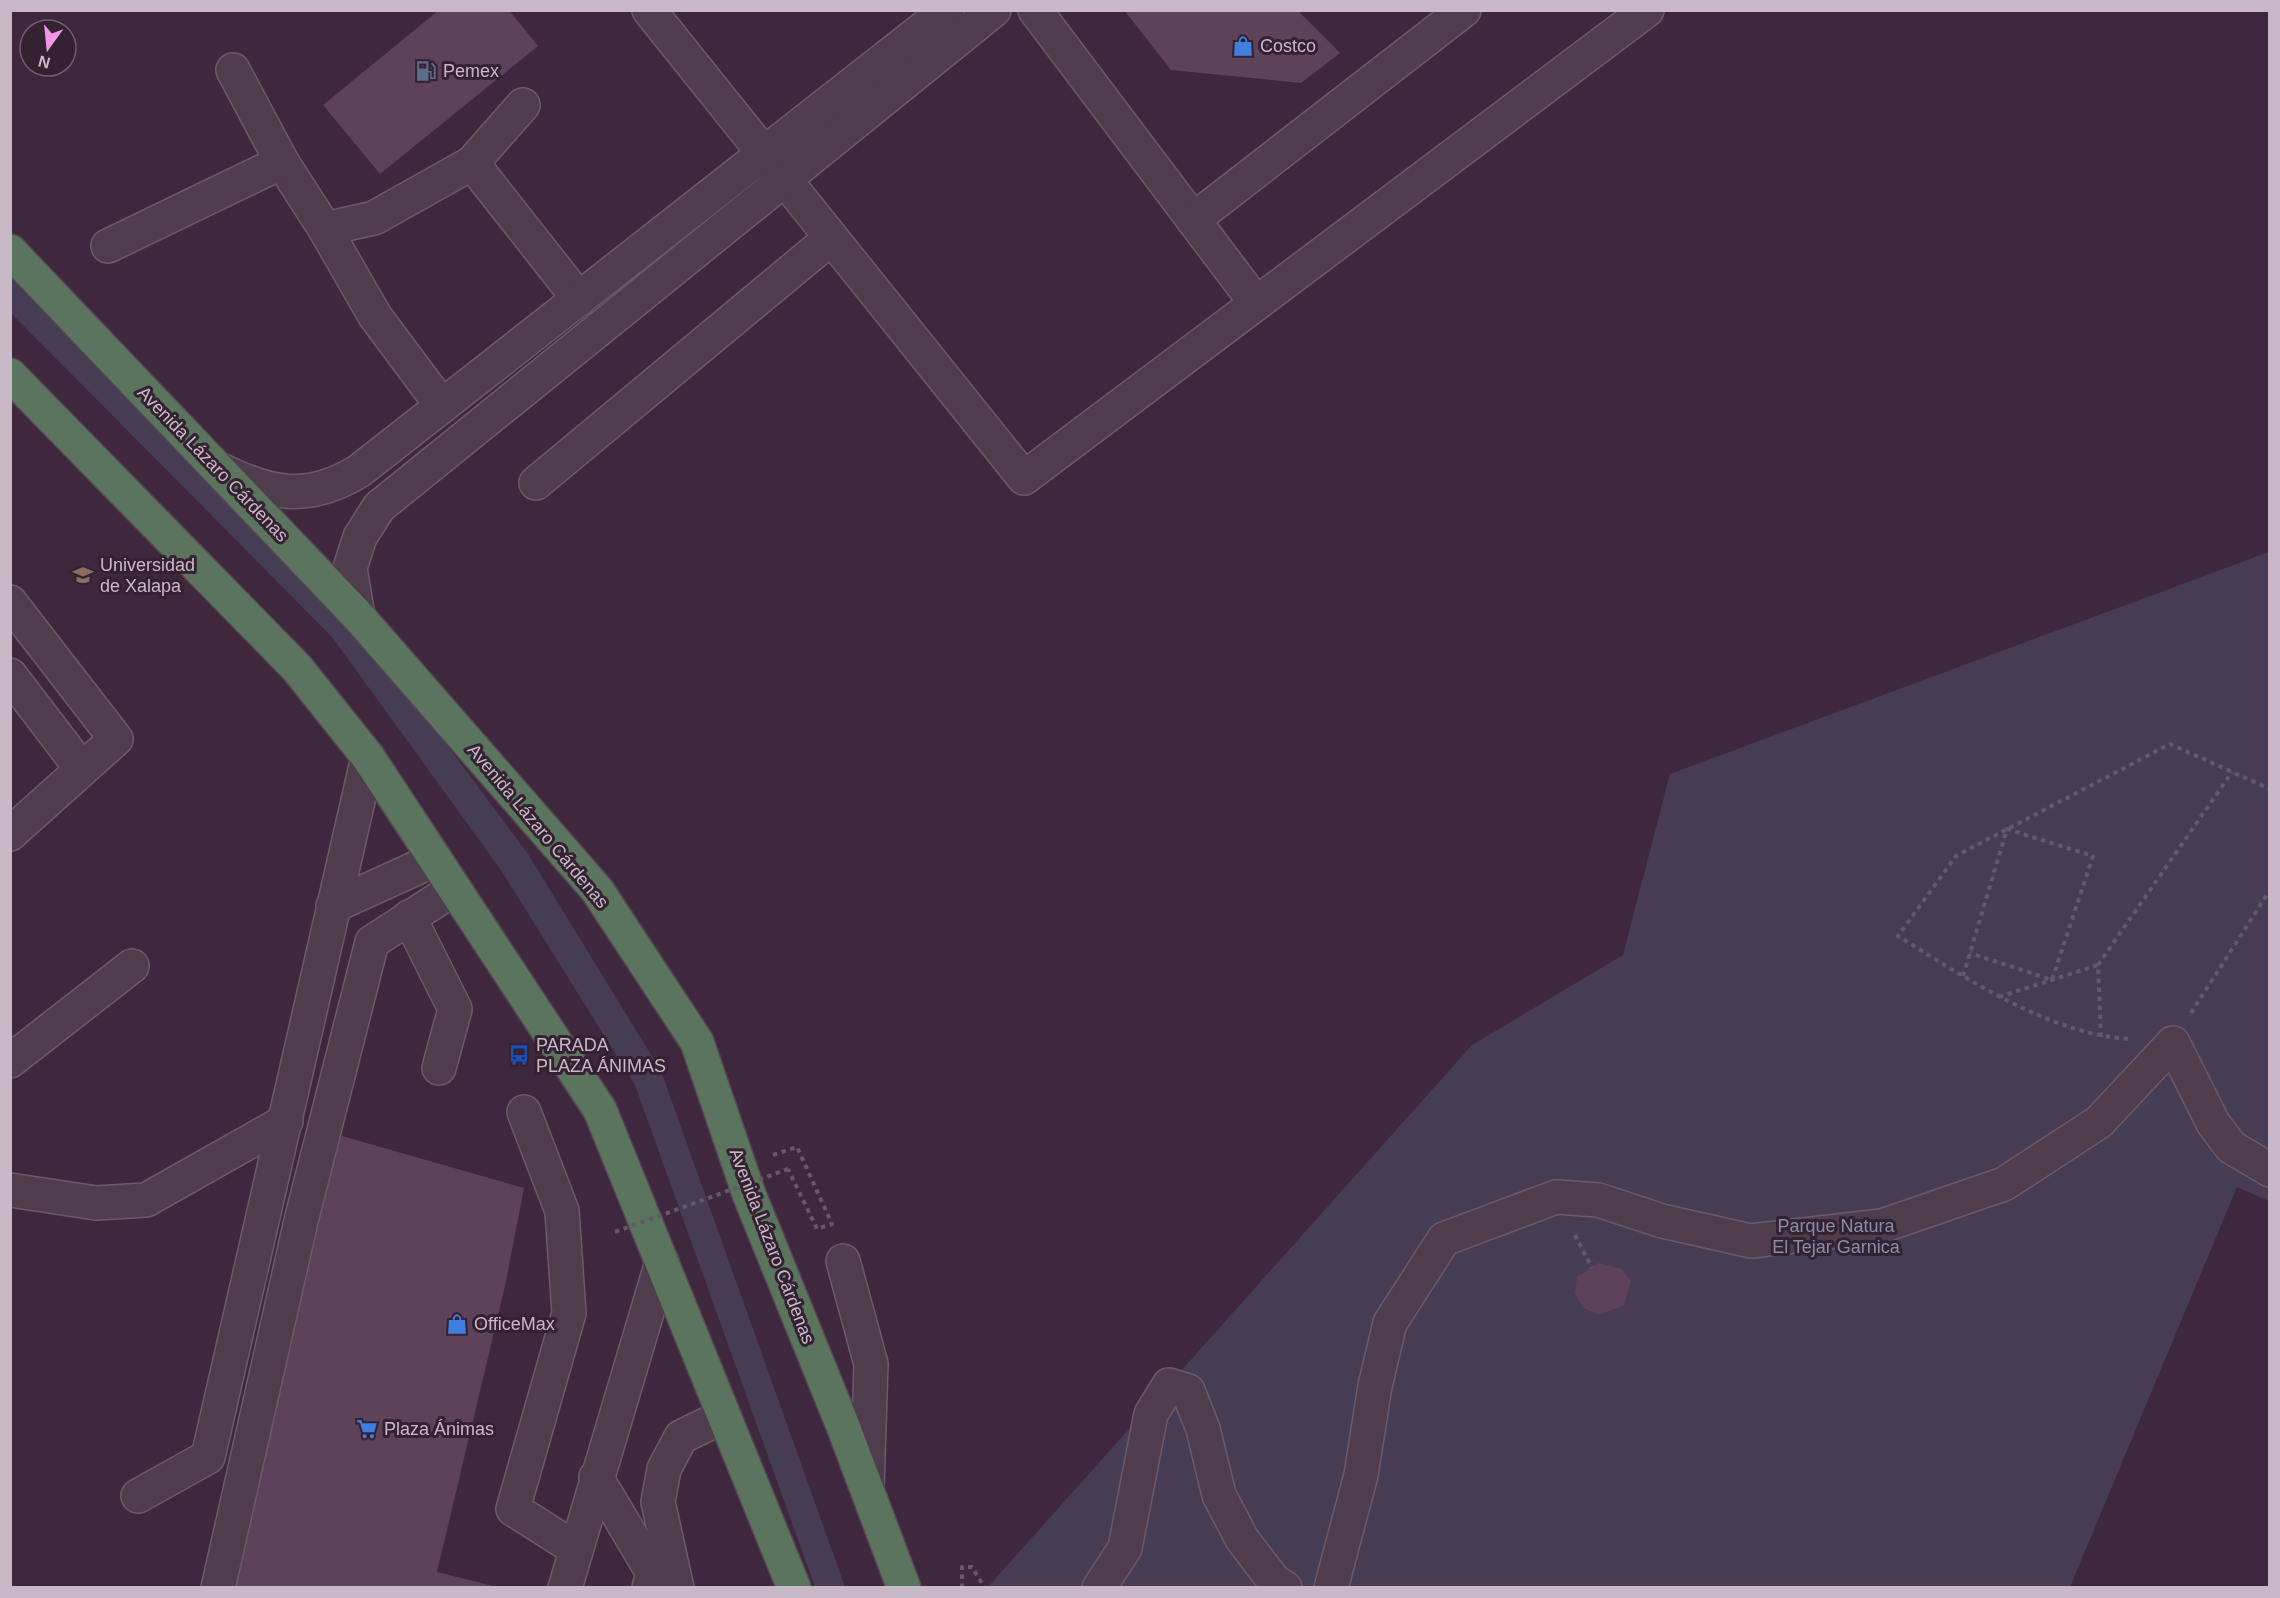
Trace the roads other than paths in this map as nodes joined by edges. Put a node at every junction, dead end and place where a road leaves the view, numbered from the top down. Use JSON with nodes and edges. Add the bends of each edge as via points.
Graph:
{"nodes":[{"id":1,"x":650,"y":10,"type":"edge"},
{"id":2,"x":946,"y":10,"type":"edge"},
{"id":3,"x":994,"y":10,"type":"edge"},
{"id":4,"x":1035,"y":10,"type":"edge"},
{"id":5,"x":1464,"y":10,"type":"edge"},
{"id":6,"x":1647,"y":10,"type":"edge"},
{"id":7,"x":233,"y":70,"type":"dead end"},
{"id":8,"x":523,"y":105,"type":"dead end"},
{"id":9,"x":282,"y":162,"type":"junction"},
{"id":10,"x":472,"y":163,"type":"junction"},
{"id":11,"x":774,"y":166,"type":"junction"},
{"id":12,"x":1193,"y":220,"type":"junction"},
{"id":13,"x":325,"y":229,"type":"junction"},
{"id":14,"x":831,"y":238,"type":"junction"},
{"id":15,"x":108,"y":246,"type":"dead end"},
{"id":16,"x":10,"y":251,"type":"edge"},
{"id":17,"x":579,"y":299,"type":"junction"},
{"id":18,"x":1256,"y":303,"type":"junction"},
{"id":19,"x":10,"y":375,"type":"edge"},
{"id":20,"x":442,"y":406,"type":"junction"},
{"id":21,"x":217,"y":468,"type":"junction"},
{"id":22,"x":536,"y":483,"type":"dead end"},
{"id":23,"x":10,"y":602,"type":"edge"},
{"id":24,"x":358,"y":616,"type":"junction"},
{"id":25,"x":10,"y":675,"type":"edge"},
{"id":26,"x":368,"y":756,"type":"junction"},
{"id":27,"x":81,"y":768,"type":"junction"},
{"id":28,"x":10,"y":834,"type":"edge"},
{"id":29,"x":434,"y":860,"type":"junction"},
{"id":30,"x":454,"y":889,"type":"junction"},
{"id":31,"x":333,"y":906,"type":"junction"},
{"id":32,"x":408,"y":918,"type":"junction"},
{"id":33,"x":132,"y":966,"type":"dead end"},
{"id":34,"x":10,"y":1061,"type":"edge"},
{"id":35,"x":439,"y":1068,"type":"dead end"},
{"id":36,"x":524,"y":1112,"type":"dead end"},
{"id":37,"x":286,"y":1121,"type":"junction"},
{"id":38,"x":2270,"y":1170,"type":"edge"},
{"id":39,"x":10,"y":1190,"type":"edge"},
{"id":40,"x":843,"y":1261,"type":"dead end"},
{"id":41,"x":662,"y":1262,"type":"junction"},
{"id":42,"x":724,"y":1416,"type":"junction"},
{"id":43,"x":596,"y":1477,"type":"junction"},
{"id":44,"x":867,"y":1488,"type":"junction"},
{"id":45,"x":138,"y":1496,"type":"dead end"},
{"id":46,"x":576,"y":1549,"type":"junction"},
{"id":47,"x":668,"y":1586,"type":"edge"},
{"id":48,"x":218,"y":1587,"type":"edge"},
{"id":49,"x":565,"y":1587,"type":"edge"},
{"id":50,"x":794,"y":1587,"type":"edge"},
{"id":51,"x":904,"y":1587,"type":"edge"},
{"id":52,"x":1099,"y":1587,"type":"edge"},
{"id":53,"x":1285,"y":1587,"type":"edge"},
{"id":54,"x":1332,"y":1587,"type":"edge"}],
"edges":[{"from":1,"to":11,"type":"street"},
{"from":2,"to":11,"type":"street"},
{"from":3,"to":11,"type":"street"},
{"from":4,"to":12,"type":"street"},
{"from":5,"to":12,"type":"street"},
{"from":6,"to":18,"type":"street"},
{"from":7,"to":9,"type":"street"},
{"from":8,"to":10,"type":"street"},
{"from":9,"to":13,"type":"street"},
{"from":9,"to":15,"type":"street"},
{"from":10,"to":13,"type":"street","via":[[374,218]]},
{"from":10,"to":17,"type":"street"},
{"from":11,"to":14,"type":"street"},
{"from":11,"to":17,"type":"street"},
{"from":11,"to":24,"type":"street","via":[[379,507],[360,537],[350,568]]},
{"from":12,"to":18,"type":"street"},
{"from":13,"to":20,"type":"street","via":[[375,316]]},
{"from":14,"to":18,"type":"street","via":[[1024,478]]},
{"from":14,"to":22,"type":"street"},
{"from":16,"to":21,"type":"highway","name":"Avenida Lázaro Cárdenas"},
{"from":17,"to":20,"type":"street"},
{"from":19,"to":26,"type":"highway","via":[[297,668]]},
{"from":20,"to":21,"type":"street","via":[[337,484],[278,492]]},
{"from":21,"to":24,"type":"highway","name":"Avenida Lázaro Cárdenas"},
{"from":23,"to":27,"type":"street","via":[[116,739]]},
{"from":24,"to":44,"type":"highway","name":"Avenida Lázaro Cárdenas","via":[[597,890],[697,1042],[749,1194]]},
{"from":25,"to":27,"type":"street"},
{"from":26,"to":29,"type":"highway"},
{"from":26,"to":31,"type":"street"},
{"from":27,"to":28,"type":"street"},
{"from":29,"to":30,"type":"highway"},
{"from":29,"to":31,"type":"street"},
{"from":30,"to":32,"type":"street"},
{"from":30,"to":41,"type":"highway","via":[[600,1110]]},
{"from":31,"to":37,"type":"street"},
{"from":32,"to":35,"type":"street","via":[[454,1009]]},
{"from":32,"to":48,"type":"street","via":[[372,942],[301,1221]]},
{"from":33,"to":34,"type":"street"},
{"from":36,"to":46,"type":"street","via":[[562,1211],[568,1312],[513,1509]]},
{"from":37,"to":39,"type":"street","via":[[146,1200],[96,1203]]},
{"from":37,"to":45,"type":"street","via":[[208,1456]]},
{"from":38,"to":54,"type":"street","via":[[2231,1147],[2213,1123],[2173,1043],[2099,1122],[2004,1184],[1882,1226],[1751,1241],[1662,1221],[1598,1200],[1556,1197],[1444,1239],[1390,1323],[1374,1386],[1361,1475]]},
{"from":40,"to":44,"type":"street","via":[[872,1364]]},
{"from":41,"to":42,"type":"highway"},
{"from":41,"to":43,"type":"street"},
{"from":42,"to":47,"type":"street","via":[[681,1437],[664,1469],[658,1502]]},
{"from":42,"to":50,"type":"highway"},
{"from":43,"to":46,"type":"street"},
{"from":43,"to":47,"type":"street","via":[[653,1573]]},
{"from":44,"to":51,"type":"highway","name":"Avenida Lázaro Cárdenas"},
{"from":46,"to":49,"type":"street"},
{"from":52,"to":53,"type":"street","via":[[1125,1548],[1151,1414],[1169,1385],[1188,1391],[1203,1429],[1219,1495],[1242,1539],[1274,1581]]}]}
